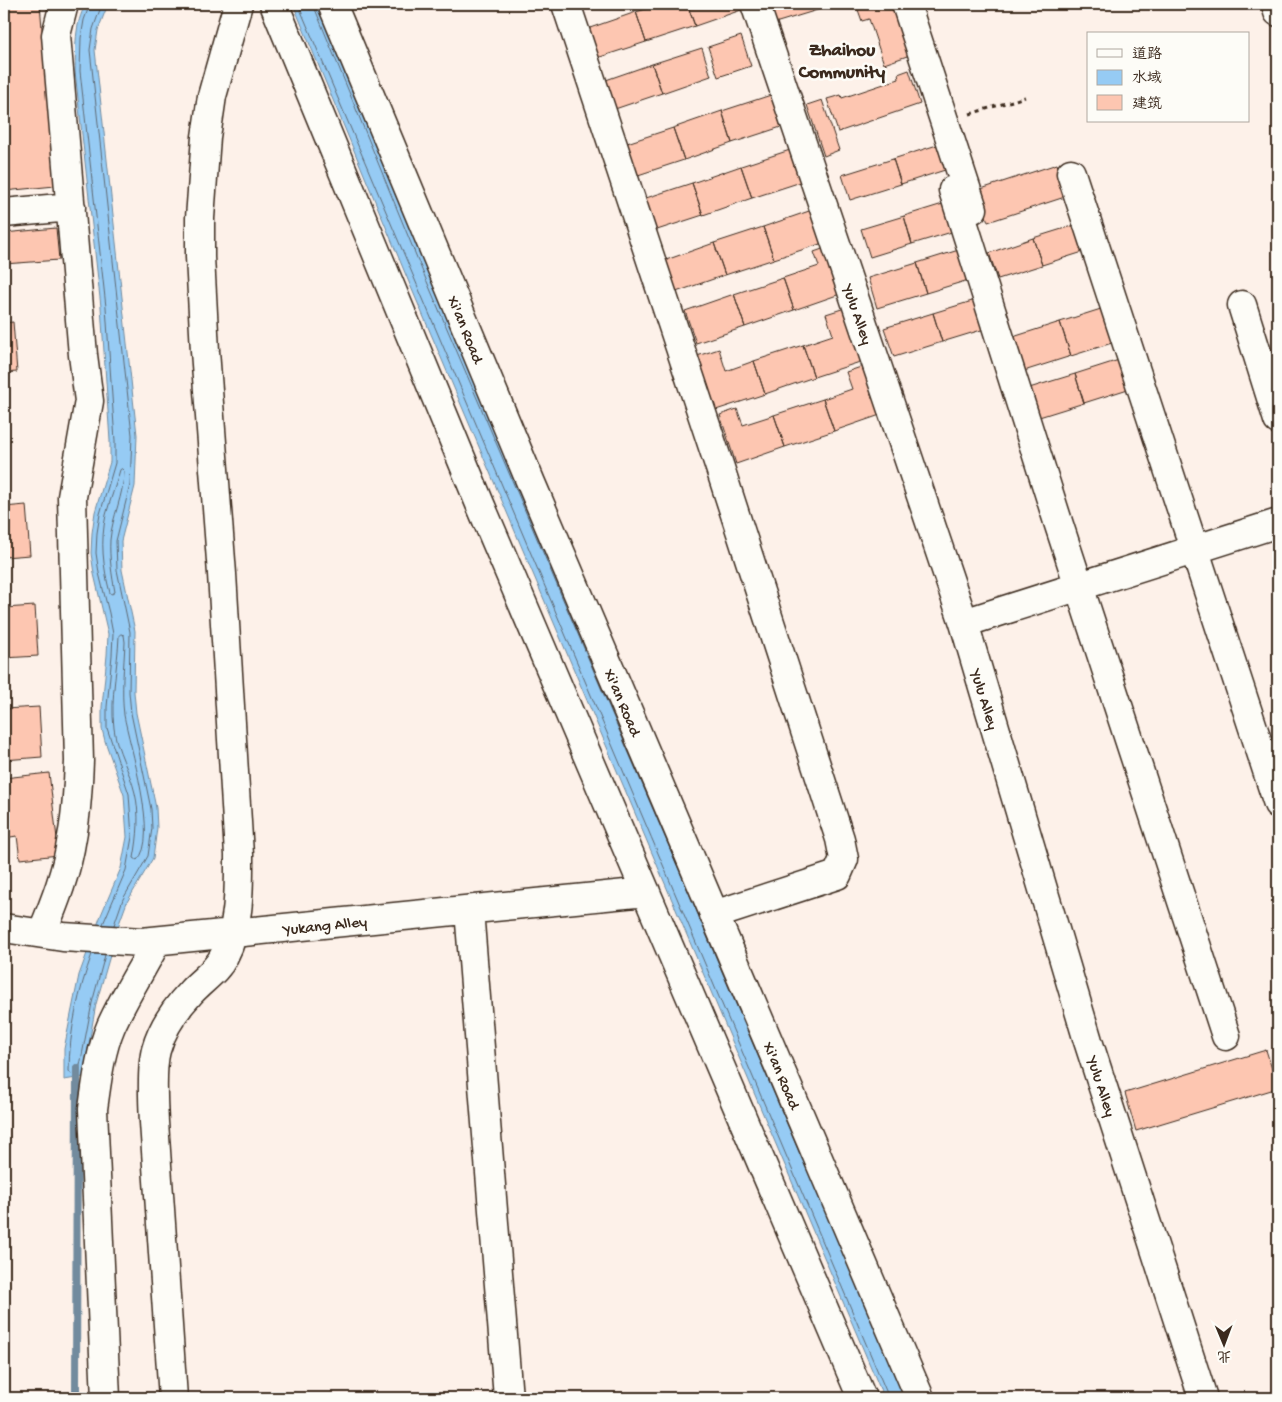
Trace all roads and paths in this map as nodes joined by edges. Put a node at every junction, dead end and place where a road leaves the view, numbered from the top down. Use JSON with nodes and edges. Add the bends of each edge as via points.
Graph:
{"nodes":[{"id":1,"x":64,"y":4,"type":"edge"},
{"id":2,"x":238,"y":4,"type":"edge"},
{"id":3,"x":274,"y":4,"type":"edge"},
{"id":4,"x":332,"y":4,"type":"edge"},
{"id":5,"x":566,"y":4,"type":"edge"},
{"id":6,"x":755,"y":4,"type":"edge"},
{"id":7,"x":906,"y":4,"type":"edge"},
{"id":8,"x":1276,"y":4,"type":"edge"},
{"id":9,"x":1278,"y":12,"type":"edge"},
{"id":10,"x":1024,"y":97,"type":"dead end"},
{"id":11,"x":945,"y":122,"type":"junction"},
{"id":12,"x":1071,"y":173,"type":"dead end"},
{"id":13,"x":952,"y":190,"type":"dead end"},
{"id":14,"x":71,"y":207,"type":"junction"},
{"id":15,"x":4,"y":213,"type":"edge"},
{"id":16,"x":977,"y":222,"type":"dead end"},
{"id":17,"x":1242,"y":304,"type":"dead end"},
{"id":18,"x":1278,"y":420,"type":"edge"},
{"id":19,"x":1278,"y":523,"type":"edge"},
{"id":20,"x":1195,"y":549,"type":"junction"},
{"id":21,"x":1079,"y":586,"type":"junction"},
{"id":22,"x":964,"y":623,"type":"junction"},
{"id":23,"x":1278,"y":804,"type":"edge"},
{"id":24,"x":646,"y":892,"type":"junction"},
{"id":25,"x":469,"y":910,"type":"junction"},
{"id":26,"x":714,"y":915,"type":"junction"},
{"id":27,"x":4,"y":928,"type":"edge"},
{"id":28,"x":233,"y":933,"type":"junction"},
{"id":29,"x":53,"y":935,"type":"junction"},
{"id":30,"x":150,"y":942,"type":"junction"},
{"id":31,"x":1226,"y":1036,"type":"dead end"},
{"id":32,"x":106,"y":1398,"type":"edge"},
{"id":33,"x":173,"y":1398,"type":"edge"},
{"id":34,"x":508,"y":1398,"type":"edge"},
{"id":35,"x":862,"y":1398,"type":"edge"},
{"id":36,"x":920,"y":1398,"type":"edge"},
{"id":37,"x":1203,"y":1398,"type":"edge"}],
"edges":[{"from":1,"to":14,"type":"street","via":[[56,35]]},
{"from":2,"to":28,"type":"street","via":[[212,96],[200,218],[205,352],[239,855],[239,891]]},
{"from":3,"to":24,"type":"street","via":[[480,504]]},
{"from":4,"to":26,"type":"street","name":"Xi'an Road"},
{"from":5,"to":26,"type":"street","via":[[726,487],[844,859],[837,875]]},
{"from":6,"to":22,"type":"street","name":"Yulu Alley"},
{"from":7,"to":11,"type":"street"},
{"from":8,"to":9,"type":"street"},
{"from":10,"to":11,"type":"path"},
{"from":11,"to":16,"type":"street"},
{"from":12,"to":20,"type":"street"},
{"from":13,"to":21,"type":"street"},
{"from":14,"to":15,"type":"street"},
{"from":14,"to":29,"type":"street","via":[[89,401],[72,497],[79,761],[77,799],[72,838],[55,902]]},
{"from":17,"to":18,"type":"street"},
{"from":19,"to":20,"type":"street"},
{"from":20,"to":21,"type":"street"},
{"from":20,"to":23,"type":"street"},
{"from":21,"to":22,"type":"street"},
{"from":21,"to":31,"type":"street"},
{"from":22,"to":37,"type":"street","name":"Yulu Alley","via":[[1088,1041]]},
{"from":24,"to":25,"type":"street","name":"Yukang Alley"},
{"from":24,"to":35,"type":"street"},
{"from":25,"to":28,"type":"street","name":"Yukang Alley"},
{"from":25,"to":34,"type":"street"},
{"from":26,"to":36,"type":"street","name":"Xi'an Road"},
{"from":27,"to":29,"type":"street","name":"Yukang Alley"},
{"from":28,"to":30,"type":"street","name":"Yukang Alley"},
{"from":28,"to":33,"type":"street","via":[[224,957],[170,1019],[155,1052],[154,1122]]},
{"from":29,"to":30,"type":"street","name":"Yukang Alley"},
{"from":30,"to":32,"type":"street","via":[[111,1026],[97,1078],[94,1109]]}]}
